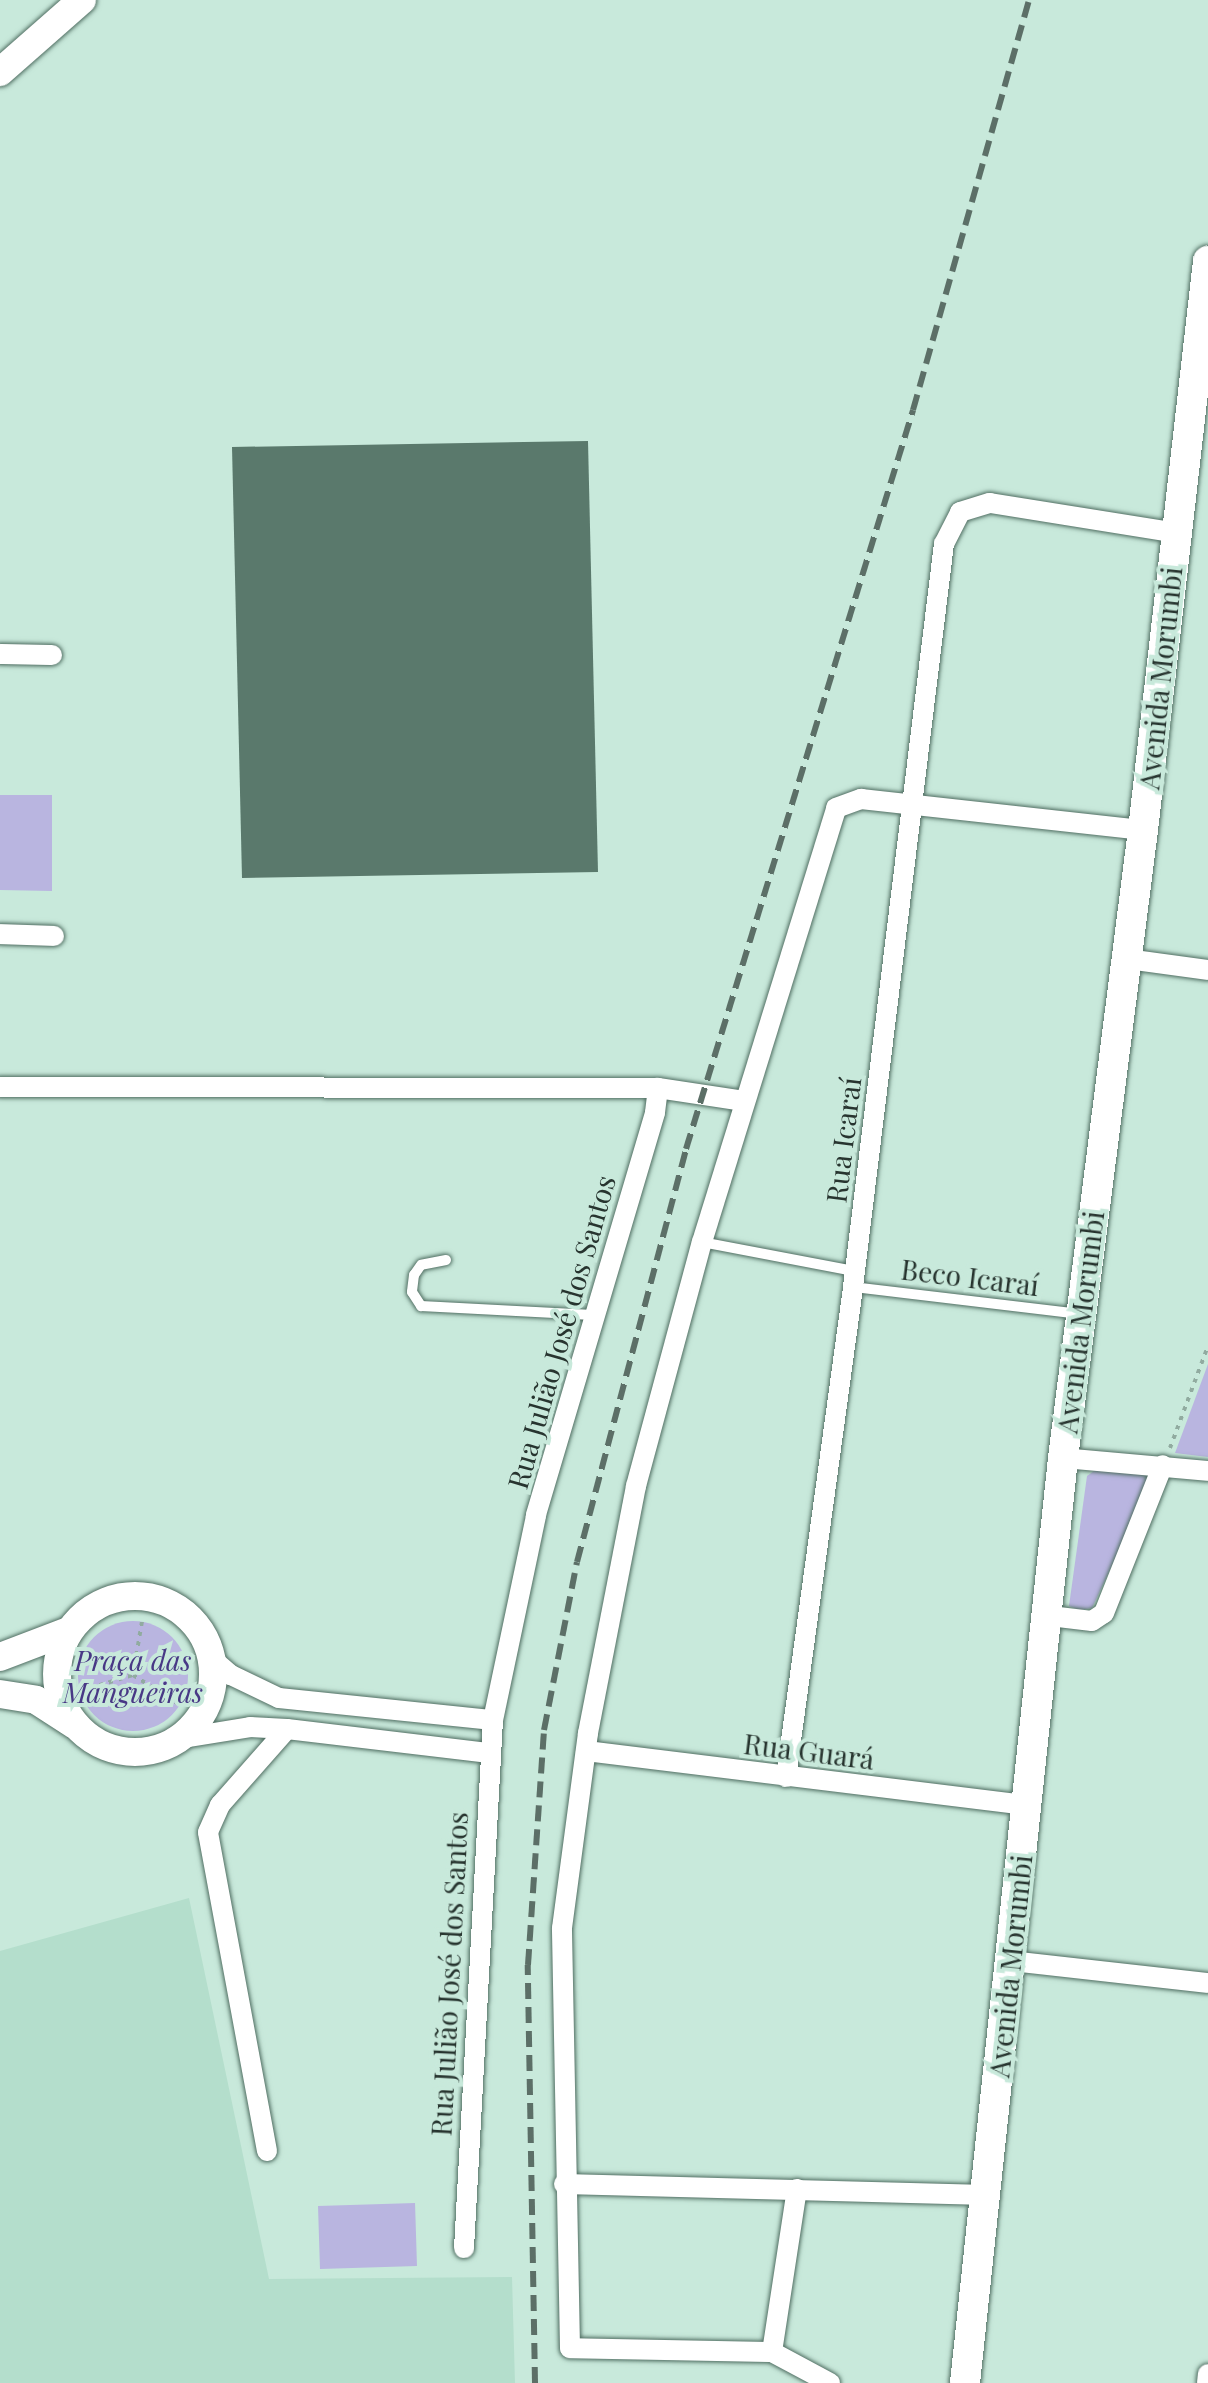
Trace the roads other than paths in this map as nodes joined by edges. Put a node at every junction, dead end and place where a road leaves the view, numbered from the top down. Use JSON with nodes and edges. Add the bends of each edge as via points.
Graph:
{"nodes":[{"id":1,"x":82,"y":0,"type":"edge"},
{"id":2,"x":0,"y":72,"type":"edge"},
{"id":3,"x":1208,"y":261,"type":"edge"},
{"id":4,"x":1197,"y":454,"type":"edge"},
{"id":5,"x":1177,"y":533,"type":"junction"},
{"id":6,"x":0,"y":654,"type":"edge"},
{"id":7,"x":52,"y":655,"type":"dead end"},
{"id":8,"x":914,"y":804,"type":"junction"},
{"id":9,"x":1143,"y":830,"type":"junction"},
{"id":10,"x":0,"y":934,"type":"edge"},
{"id":11,"x":54,"y":936,"type":"dead end"},
{"id":12,"x":1127,"y":959,"type":"junction"},
{"id":13,"x":1208,"y":970,"type":"edge"},
{"id":14,"x":0,"y":1087,"type":"edge"},
{"id":15,"x":658,"y":1088,"type":"junction"},
{"id":16,"x":744,"y":1101,"type":"junction"},
{"id":17,"x":702,"y":1242,"type":"junction"},
{"id":18,"x":446,"y":1260,"type":"dead end"},
{"id":19,"x":854,"y":1279,"type":"junction"},
{"id":20,"x":1081,"y":1314,"type":"junction"},
{"id":21,"x":593,"y":1315,"type":"junction"},
{"id":22,"x":1063,"y":1458,"type":"junction"},
{"id":23,"x":1163,"y":1465,"type":"junction"},
{"id":24,"x":1208,"y":1471,"type":"edge"},
{"id":25,"x":1050,"y":1616,"type":"junction"},
{"id":26,"x":68,"y":1631,"type":"junction"},
{"id":27,"x":0,"y":1657,"type":"edge"},
{"id":28,"x":210,"y":1657,"type":"junction"},
{"id":29,"x":0,"y":1694,"type":"edge"},
{"id":30,"x":493,"y":1720,"type":"junction"},
{"id":31,"x":78,"y":1728,"type":"junction"},
{"id":32,"x":287,"y":1729,"type":"junction"},
{"id":33,"x":177,"y":1739,"type":"junction"},
{"id":34,"x":586,"y":1751,"type":"junction"},
{"id":35,"x":488,"y":1753,"type":"junction"},
{"id":36,"x":786,"y":1777,"type":"junction"},
{"id":37,"x":1027,"y":1805,"type":"junction"},
{"id":38,"x":1011,"y":1961,"type":"junction"},
{"id":39,"x":1208,"y":1983,"type":"edge"},
{"id":40,"x":267,"y":2151,"type":"dead end"},
{"id":41,"x":564,"y":2184,"type":"junction"},
{"id":42,"x":797,"y":2189,"type":"junction"},
{"id":43,"x":987,"y":2195,"type":"junction"},
{"id":44,"x":464,"y":2248,"type":"dead end"},
{"id":45,"x":772,"y":2352,"type":"junction"},
{"id":46,"x":1208,"y":2374,"type":"edge"},
{"id":47,"x":830,"y":2383,"type":"edge"},
{"id":48,"x":965,"y":2383,"type":"edge"},
{"id":49,"x":1207,"y":2383,"type":"edge"}],
"edges":[{"from":1,"to":2,"type":"street"},
{"from":3,"to":4,"type":"main road","name":"Avenida Morumbi"},
{"from":4,"to":5,"type":"main road","name":"Avenida Morumbi"},
{"from":5,"to":8,"type":"street","name":"Rua Icaraí","via":[[990,503],[960,512],[944,544]]},
{"from":5,"to":9,"type":"main road","name":"Avenida Morumbi"},
{"from":6,"to":7,"type":"street"},
{"from":8,"to":9,"type":"street"},
{"from":8,"to":16,"type":"street","via":[[861,799],[836,808]]},
{"from":8,"to":19,"type":"street","name":"Rua Icaraí"},
{"from":9,"to":12,"type":"main road","name":"Avenida Morumbi"},
{"from":10,"to":11,"type":"street"},
{"from":12,"to":13,"type":"street"},
{"from":12,"to":20,"type":"main road","name":"Avenida Morumbi"},
{"from":14,"to":15,"type":"street"},
{"from":15,"to":16,"type":"street"},
{"from":15,"to":21,"type":"street","name":"Rua Julião José dos Santos"},
{"from":16,"to":17,"type":"street"},
{"from":17,"to":19,"type":"lane","name":"Beco Icaraí"},
{"from":17,"to":34,"type":"street","via":[[636,1486]]},
{"from":18,"to":21,"type":"lane","via":[[421,1265],[414,1275],[412,1292],[421,1306]]},
{"from":19,"to":20,"type":"lane","name":"Beco Icaraí"},
{"from":19,"to":36,"type":"street","name":"Rua Icaraí"},
{"from":20,"to":22,"type":"main road","name":"Avenida Morumbi"},
{"from":21,"to":30,"type":"street","name":"Rua Julião José dos Santos","via":[[536,1516]]},
{"from":22,"to":23,"type":"street"},
{"from":22,"to":25,"type":"main road","name":"Avenida Morumbi"},
{"from":23,"to":24,"type":"street"},
{"from":23,"to":25,"type":"street","via":[[1104,1613],[1092,1621]]},
{"from":25,"to":37,"type":"main road","name":"Avenida Morumbi"},
{"from":26,"to":27,"type":"street"},
{"from":26,"to":28,"type":"street","via":[[109,1599],[160,1599],[183,1611],[201,1630]]},
{"from":26,"to":31,"type":"street","via":[[57,1681]]},
{"from":28,"to":30,"type":"street","via":[[231,1675],[279,1698]]},
{"from":28,"to":33,"type":"street","via":[[214,1679],[208,1705],[195,1726]]},
{"from":29,"to":31,"type":"street","via":[[36,1700]]},
{"from":30,"to":35,"type":"street","name":"Rua Julião José dos Santos"},
{"from":31,"to":33,"type":"street","via":[[99,1744],[124,1752],[150,1751]]},
{"from":32,"to":33,"type":"street","via":[[225,1729]]},
{"from":32,"to":35,"type":"street"},
{"from":32,"to":40,"type":"street","via":[[220,1805],[208,1832]]},
{"from":34,"to":36,"type":"street","name":"Rua Guará"},
{"from":34,"to":41,"type":"street","via":[[562,1928]]},
{"from":35,"to":44,"type":"street","name":"Rua Julião José dos Santos"},
{"from":36,"to":37,"type":"street","name":"Rua Guará"},
{"from":37,"to":38,"type":"main road","name":"Avenida Morumbi"},
{"from":38,"to":39,"type":"street"},
{"from":38,"to":43,"type":"main road","name":"Avenida Morumbi"},
{"from":41,"to":42,"type":"street"},
{"from":41,"to":45,"type":"street","via":[[570,2348]]},
{"from":42,"to":43,"type":"street"},
{"from":42,"to":45,"type":"street"},
{"from":43,"to":48,"type":"main road","name":"Avenida Morumbi"},
{"from":45,"to":47,"type":"street"},
{"from":46,"to":49,"type":"street"}]}
